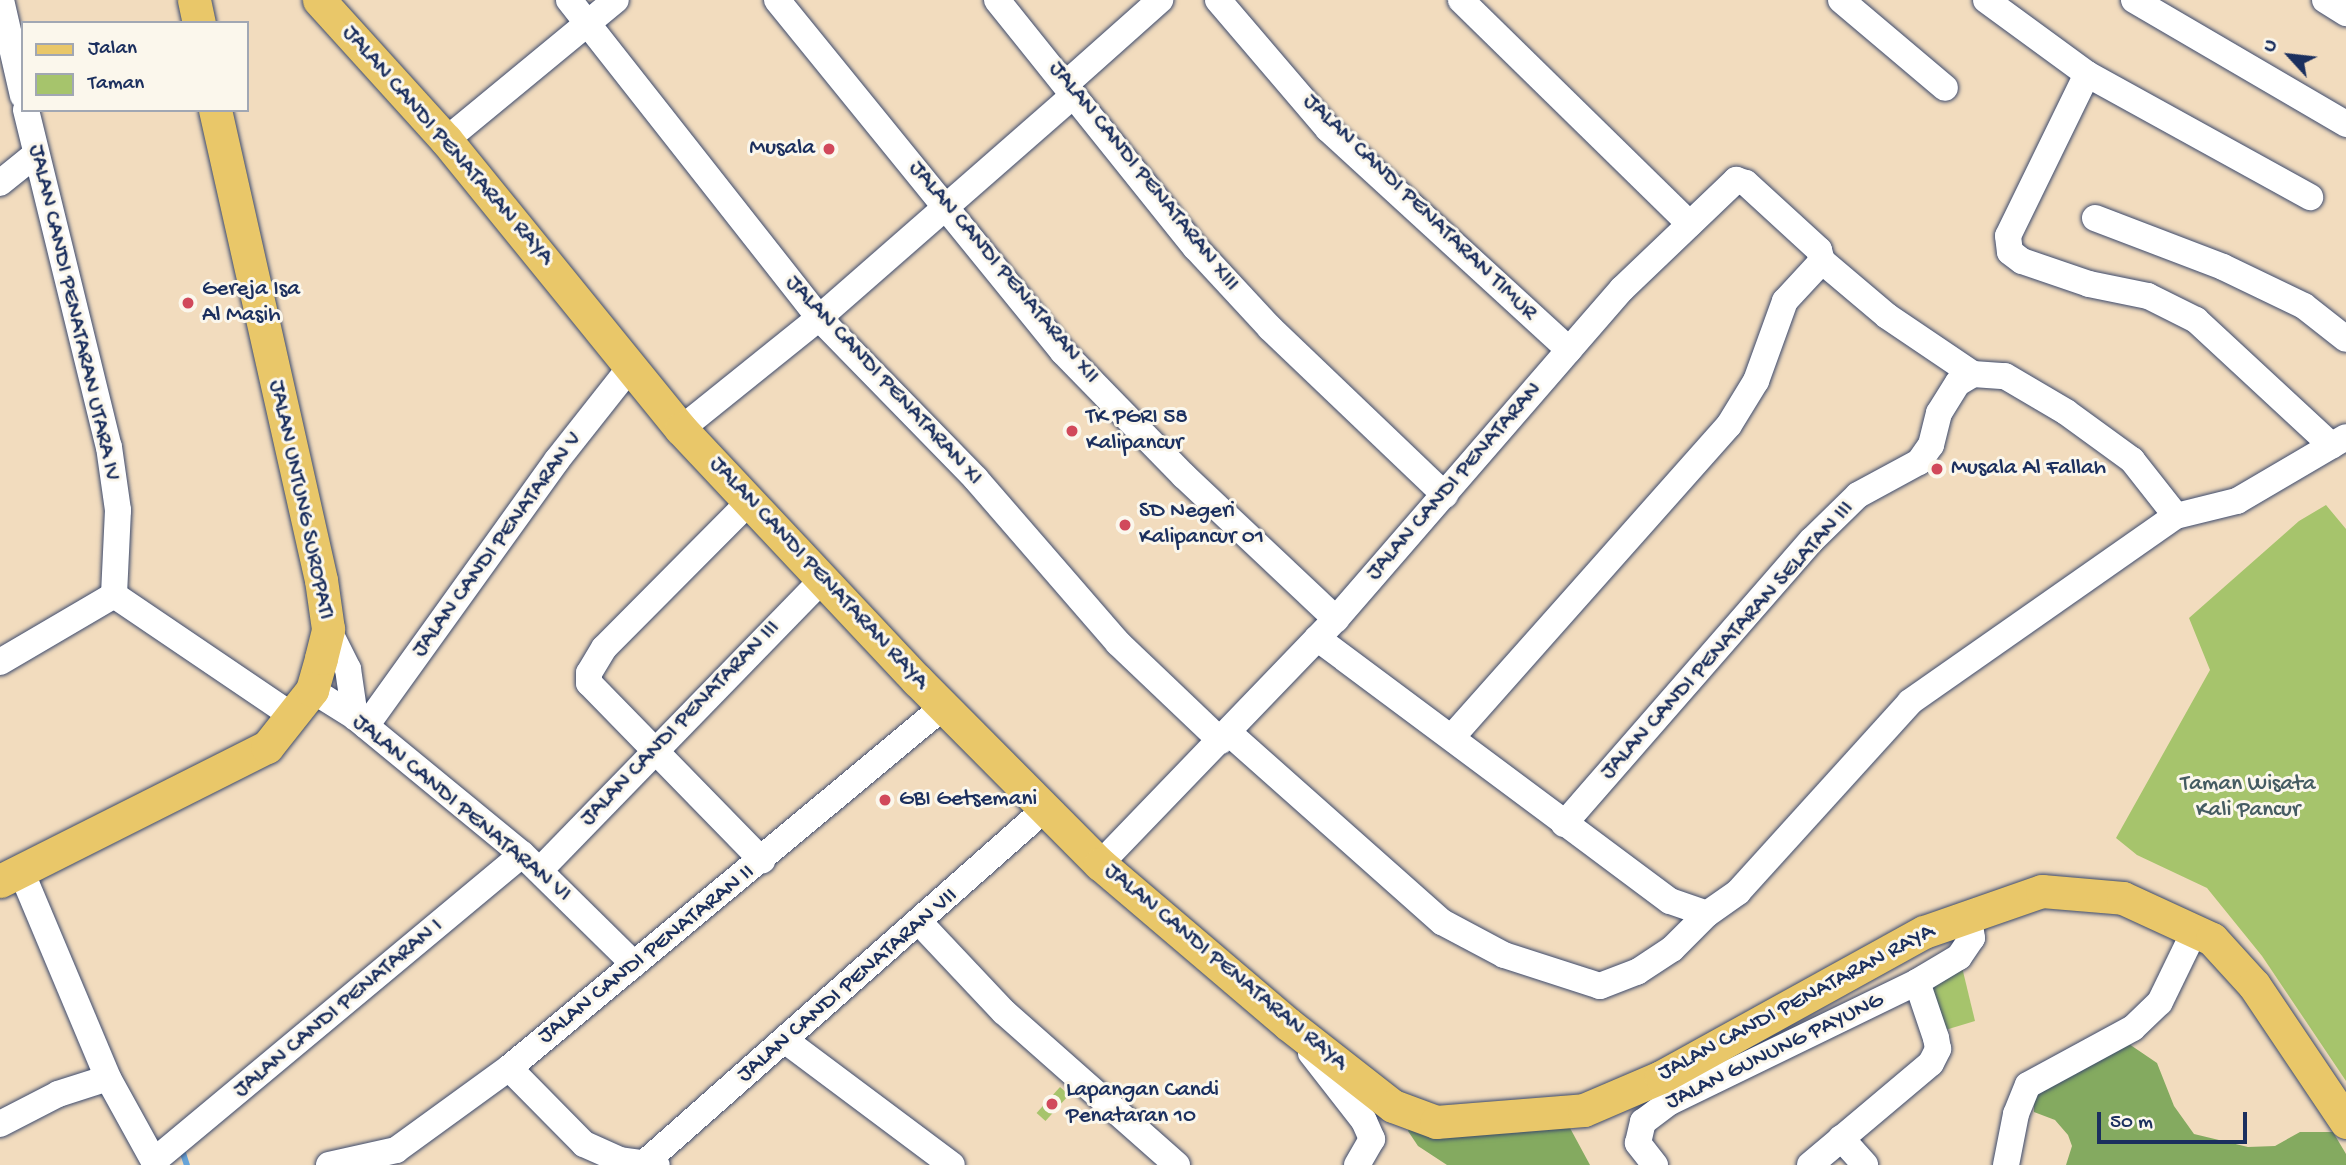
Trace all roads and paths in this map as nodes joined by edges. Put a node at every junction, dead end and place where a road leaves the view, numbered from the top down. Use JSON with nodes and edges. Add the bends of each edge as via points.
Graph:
{"nodes":[{"id":1,"x":1,"y":0,"type":"edge"},
{"id":2,"x":194,"y":0,"type":"edge"},
{"id":3,"x":319,"y":0,"type":"edge"},
{"id":4,"x":569,"y":0,"type":"edge"},
{"id":5,"x":616,"y":0,"type":"edge"},
{"id":6,"x":777,"y":0,"type":"edge"},
{"id":7,"x":997,"y":0,"type":"edge"},
{"id":8,"x":1160,"y":0,"type":"edge"},
{"id":9,"x":1218,"y":0,"type":"edge"},
{"id":10,"x":1461,"y":0,"type":"edge"},
{"id":11,"x":1986,"y":0,"type":"edge"},
{"id":12,"x":2325,"y":0,"type":"edge"},
{"id":13,"x":2139,"y":1,"type":"edge"},
{"id":14,"x":1850,"y":3,"type":"edge"},
{"id":15,"x":2346,"y":13,"type":"edge"},
{"id":16,"x":198,"y":21,"type":"edge"},
{"id":17,"x":588,"y":24,"type":"junction"},
{"id":18,"x":2087,"y":74,"type":"junction"},
{"id":19,"x":21,"y":87,"type":"edge"},
{"id":20,"x":1945,"y":89,"type":"dead end"},
{"id":21,"x":1070,"y":90,"type":"junction"},
{"id":22,"x":26,"y":112,"type":"edge"},
{"id":23,"x":215,"y":112,"type":"edge"},
{"id":24,"x":2346,"y":124,"type":"edge"},
{"id":25,"x":446,"y":140,"type":"junction"},
{"id":26,"x":36,"y":153,"type":"junction"},
{"id":27,"x":0,"y":184,"type":"edge"},
{"id":28,"x":2310,"y":197,"type":"dead end"},
{"id":29,"x":948,"y":207,"type":"junction"},
{"id":30,"x":2095,"y":218,"type":"dead end"},
{"id":31,"x":1690,"y":224,"type":"junction"},
{"id":32,"x":1821,"y":256,"type":"junction"},
{"id":33,"x":819,"y":318,"type":"junction"},
{"id":34,"x":2346,"y":339,"type":"edge"},
{"id":35,"x":1569,"y":350,"type":"junction"},
{"id":36,"x":632,"y":365,"type":"junction"},
{"id":37,"x":1973,"y":374,"type":"junction"},
{"id":38,"x":681,"y":429,"type":"junction"},
{"id":39,"x":2339,"y":442,"type":"edge"},
{"id":40,"x":1445,"y":495,"type":"junction"},
{"id":41,"x":750,"y":501,"type":"junction"},
{"id":42,"x":2176,"y":516,"type":"junction"},
{"id":43,"x":823,"y":579,"type":"junction"},
{"id":44,"x":114,"y":595,"type":"junction"},
{"id":45,"x":1336,"y":619,"type":"junction"},
{"id":46,"x":328,"y":629,"type":"junction"},
{"id":47,"x":1317,"y":638,"type":"junction"},
{"id":48,"x":0,"y":662,"type":"edge"},
{"id":49,"x":312,"y":690,"type":"junction"},
{"id":50,"x":943,"y":707,"type":"junction"},
{"id":51,"x":294,"y":717,"type":"junction"},
{"id":52,"x":361,"y":722,"type":"junction"},
{"id":53,"x":1225,"y":737,"type":"junction"},
{"id":54,"x":1452,"y":737,"type":"junction"},
{"id":55,"x":656,"y":750,"type":"junction"},
{"id":56,"x":1045,"y":809,"type":"junction"},
{"id":57,"x":1564,"y":824,"type":"junction"},
{"id":58,"x":762,"y":860,"type":"junction"},
{"id":59,"x":531,"y":862,"type":"junction"},
{"id":60,"x":1100,"y":864,"type":"junction"},
{"id":61,"x":10,"y":876,"type":"edge"},
{"id":62,"x":1707,"y":914,"type":"junction"},
{"id":63,"x":1968,"y":914,"type":"junction"},
{"id":64,"x":920,"y":923,"type":"junction"},
{"id":65,"x":2195,"y":930,"type":"junction"},
{"id":66,"x":634,"y":964,"type":"junction"},
{"id":67,"x":1917,"y":982,"type":"junction"},
{"id":68,"x":1288,"y":1024,"type":"junction"},
{"id":69,"x":786,"y":1041,"type":"junction"},
{"id":70,"x":509,"y":1068,"type":"junction"},
{"id":71,"x":108,"y":1079,"type":"junction"},
{"id":72,"x":2346,"y":1122,"type":"edge"},
{"id":73,"x":0,"y":1124,"type":"edge"},
{"id":74,"x":1840,"y":1138,"type":"junction"},
{"id":75,"x":168,"y":1152,"type":"edge"},
{"id":76,"x":653,"y":1163,"type":"edge"},
{"id":77,"x":329,"y":1165,"type":"edge"},
{"id":78,"x":951,"y":1165,"type":"edge"},
{"id":79,"x":1177,"y":1165,"type":"edge"},
{"id":80,"x":1357,"y":1165,"type":"edge"},
{"id":81,"x":1655,"y":1165,"type":"edge"},
{"id":82,"x":1810,"y":1165,"type":"edge"},
{"id":83,"x":1865,"y":1165,"type":"edge"},
{"id":84,"x":2006,"y":1165,"type":"edge"}],
"edges":[{"from":1,"to":19,"type":"street"},
{"from":2,"to":16,"type":"main road"},
{"from":3,"to":25,"type":"main road","name":"JALAN CANDI PENATARAN RAYA"},
{"from":4,"to":17,"type":"street","name":"JALAN CANDI PENATARAN XI"},
{"from":5,"to":17,"type":"street"},
{"from":6,"to":29,"type":"street","name":"JALAN CANDI PENATARAN XII"},
{"from":7,"to":21,"type":"street","name":"JALAN CANDI PENATARAN XIII"},
{"from":8,"to":21,"type":"street"},
{"from":9,"to":35,"type":"street","name":"JALAN CANDI PENATARAN TIMUR","via":[[1328,129]]},
{"from":10,"to":31,"type":"street"},
{"from":11,"to":18,"type":"street"},
{"from":12,"to":15,"type":"street"},
{"from":13,"to":24,"type":"street"},
{"from":14,"to":20,"type":"street"},
{"from":17,"to":25,"type":"street"},
{"from":17,"to":33,"type":"street","name":"JALAN CANDI PENATARAN XI"},
{"from":18,"to":28,"type":"street"},
{"from":18,"to":39,"type":"street","via":[[2008,236],[2010,251],[2022,261],[2089,284],[2148,296],[2196,320]]},
{"from":21,"to":29,"type":"street"},
{"from":21,"to":40,"type":"street","name":"JALAN CANDI PENATARAN XIII","via":[[1196,248],[1270,328]]},
{"from":22,"to":26,"type":"street","name":"JALAN CANDI PENATARAN UTARA IV"},
{"from":23,"to":46,"type":"main road","name":"JALAN UNTUNG SUROPATI","via":[[321,580]]},
{"from":25,"to":36,"type":"main road","name":"JALAN CANDI PENATARAN RAYA"},
{"from":26,"to":27,"type":"street"},
{"from":26,"to":44,"type":"street","name":"JALAN CANDI PENATARAN UTARA IV","via":[[109,447],[118,510]]},
{"from":29,"to":33,"type":"street"},
{"from":29,"to":45,"type":"street","name":"JALAN CANDI PENATARAN XII","via":[[1063,352],[1184,476]]},
{"from":30,"to":34,"type":"street","via":[[2223,267],[2304,306]]},
{"from":31,"to":32,"type":"street","name":"JALAN CANDI PENATARAN","via":[[1736,180],[1746,183]]},
{"from":31,"to":35,"type":"street","name":"JALAN CANDI PENATARAN","via":[[1622,289]]},
{"from":32,"to":37,"type":"street","via":[[1887,316]]},
{"from":32,"to":54,"type":"street","via":[[1785,301],[1756,381],[1729,425]]},
{"from":33,"to":38,"type":"street"},
{"from":33,"to":53,"type":"street","name":"JALAN CANDI PENATARAN XI","via":[[976,479],[1118,643]]},
{"from":35,"to":40,"type":"street","name":"JALAN CANDI PENATARAN"},
{"from":36,"to":38,"type":"main road","name":"JALAN CANDI PENATARAN RAYA"},
{"from":36,"to":52,"type":"street","name":"JALAN CANDI PENATARAN V"},
{"from":37,"to":42,"type":"street","via":[[2005,376],[2066,412],[2138,465]]},
{"from":37,"to":57,"type":"street","name":"JALAN CANDI PENATARAN SELATAN III","via":[[1958,383],[1919,462],[1858,495],[1812,540]]},
{"from":38,"to":41,"type":"main road","name":"JALAN CANDI PENATARAN RAYA"},
{"from":39,"to":42,"type":"street","via":[[2237,501]]},
{"from":40,"to":45,"type":"street","name":"JALAN CANDI PENATARAN"},
{"from":41,"to":43,"type":"main road","name":"JALAN CANDI PENATARAN RAYA"},
{"from":41,"to":55,"type":"street","via":[[604,648],[589,673],[589,683]]},
{"from":42,"to":62,"type":"street","name":"JALAN CANDI PENATARAN XI","via":[[1910,702],[1738,892]]},
{"from":43,"to":50,"type":"main road","name":"JALAN CANDI PENATARAN RAYA"},
{"from":43,"to":55,"type":"street","name":"JALAN CANDI PENATARAN III"},
{"from":44,"to":48,"type":"street"},
{"from":44,"to":51,"type":"street"},
{"from":45,"to":47,"type":"street","name":"JALAN CANDI PENATARAN"},
{"from":46,"to":49,"type":"main road","name":"JALAN UNTUNG SUROPATI"},
{"from":46,"to":52,"type":"street","via":[[348,669]]},
{"from":47,"to":53,"type":"street","name":"JALAN CANDI PENATARAN"},
{"from":47,"to":54,"type":"street"},
{"from":49,"to":51,"type":"main road","name":"JALAN UNTUNG SUROPATI"},
{"from":49,"to":52,"type":"street","name":"JALAN CANDI PENATARAN VI"},
{"from":50,"to":56,"type":"main road","name":"JALAN CANDI PENATARAN RAYA"},
{"from":50,"to":58,"type":"street","name":"JALAN CANDI PENATARAN II"},
{"from":51,"to":61,"type":"main road","name":"JALAN UNTUNG SUROPATI","via":[[267,747]]},
{"from":52,"to":59,"type":"street","name":"JALAN CANDI PENATARAN VI"},
{"from":53,"to":60,"type":"street","name":"JALAN CANDI PENATARAN"},
{"from":53,"to":62,"type":"street","name":"JALAN CANDI PENATARAN XI","via":[[1442,922],[1504,955],[1601,986],[1637,972],[1672,949]]},
{"from":54,"to":57,"type":"street"},
{"from":55,"to":58,"type":"street"},
{"from":55,"to":59,"type":"street","name":"JALAN CANDI PENATARAN III"},
{"from":56,"to":60,"type":"main road","name":"JALAN CANDI PENATARAN RAYA"},
{"from":56,"to":64,"type":"street","name":"JALAN CANDI PENATARAN VII"},
{"from":57,"to":62,"type":"street","via":[[1670,901]]},
{"from":58,"to":66,"type":"street","name":"JALAN CANDI PENATARAN II"},
{"from":59,"to":66,"type":"street","name":"JALAN CANDI PENATARAN VI"},
{"from":59,"to":75,"type":"street","name":"JALAN CANDI PENATARAN I"},
{"from":60,"to":68,"type":"main road","name":"JALAN CANDI PENATARAN RAYA"},
{"from":61,"to":71,"type":"street"},
{"from":63,"to":65,"type":"main road","name":"JALAN CANDI PENATARAN RAYA","via":[[2042,891],[2080,893],[2123,898]]},
{"from":63,"to":67,"type":"street","name":"JALAN GUNUNG PAYUNG","via":[[1972,927],[1968,948]]},
{"from":63,"to":68,"type":"main road","name":"JALAN CANDI PENATARAN RAYA","via":[[1924,932],[1661,1077],[1584,1110],[1436,1122],[1393,1105]]},
{"from":64,"to":69,"type":"street","name":"JALAN CANDI PENATARAN VII"},
{"from":64,"to":79,"type":"street","via":[[1004,1012]]},
{"from":65,"to":72,"type":"main road","name":"JALAN CANDI PENATARAN RAYA","via":[[2228,953],[2254,985]]},
{"from":65,"to":84,"type":"street","via":[[2160,1002],[2133,1028],[2028,1085],[2016,1114]]},
{"from":66,"to":70,"type":"street","name":"JALAN CANDI PENATARAN II"},
{"from":67,"to":74,"type":"street","via":[[1938,1049],[1931,1063]]},
{"from":67,"to":81,"type":"street","name":"JALAN GUNUNG PAYUNG","via":[[1670,1102],[1643,1122],[1638,1132],[1638,1143]]},
{"from":68,"to":80,"type":"street","via":[[1364,1121],[1372,1139]]},
{"from":69,"to":76,"type":"street","name":"JALAN CANDI PENATARAN VII"},
{"from":69,"to":78,"type":"street"},
{"from":70,"to":76,"type":"street","via":[[584,1144],[620,1160]]},
{"from":70,"to":77,"type":"street","name":"JALAN CANDI PENATARAN II","via":[[396,1150]]},
{"from":71,"to":73,"type":"street","via":[[58,1094]]},
{"from":71,"to":75,"type":"street"},
{"from":74,"to":82,"type":"street"},
{"from":74,"to":83,"type":"street"}]}
